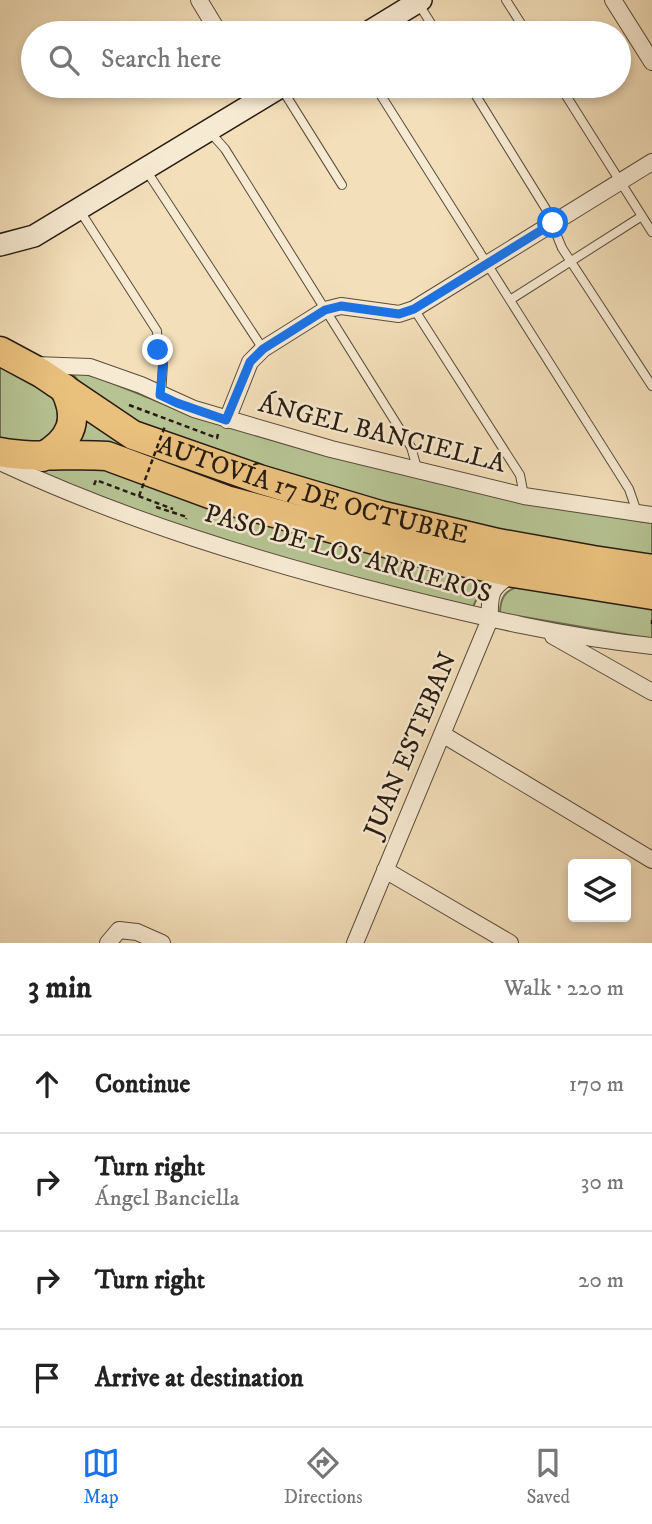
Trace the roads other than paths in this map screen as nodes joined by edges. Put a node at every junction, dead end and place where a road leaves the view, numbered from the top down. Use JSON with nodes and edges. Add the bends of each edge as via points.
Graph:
{"nodes":[{"id":1,"x":198,"y":0,"type":"edge"},
{"id":2,"x":506,"y":0,"type":"edge"},
{"id":3,"x":613,"y":0,"type":"edge"},
{"id":4,"x":419,"y":1,"type":"edge"},
{"id":5,"x":211,"y":21,"type":"edge"},
{"id":6,"x":386,"y":21,"type":"edge"},
{"id":7,"x":430,"y":21,"type":"edge"},
{"id":8,"x":519,"y":21,"type":"edge"},
{"id":9,"x":626,"y":21,"type":"edge"},
{"id":10,"x":631,"y":29,"type":"edge"},
{"id":11,"x":652,"y":62,"type":"edge"},
{"id":12,"x":250,"y":98,"type":"edge"},
{"id":13,"x":288,"y":98,"type":"edge"},
{"id":14,"x":383,"y":98,"type":"edge"},
{"id":15,"x":477,"y":98,"type":"edge"},
{"id":16,"x":568,"y":98,"type":"edge"},
{"id":17,"x":208,"y":131,"type":"junction"},
{"id":18,"x":652,"y":162,"type":"edge"},
{"id":19,"x":145,"y":169,"type":"junction"},
{"id":20,"x":620,"y":181,"type":"junction"},
{"id":21,"x":342,"y":185,"type":"dead end"},
{"id":22,"x":79,"y":209,"type":"junction"},
{"id":23,"x":642,"y":216,"type":"junction"},
{"id":24,"x":553,"y":223,"type":"junction"},
{"id":25,"x":652,"y":232,"type":"edge"},
{"id":26,"x":34,"y":236,"type":"junction"},
{"id":27,"x":0,"y":245,"type":"edge"},
{"id":28,"x":0,"y":256,"type":"edge"},
{"id":29,"x":571,"y":262,"type":"junction"},
{"id":30,"x":488,"y":264,"type":"junction"},
{"id":31,"x":510,"y":300,"type":"junction"},
{"id":32,"x":414,"y":309,"type":"junction"},
{"id":33,"x":325,"y":310,"type":"junction"},
{"id":34,"x":263,"y":349,"type":"junction"},
{"id":35,"x":0,"y":351,"type":"edge"},
{"id":36,"x":26,"y":365,"type":"junction"},
{"id":37,"x":652,"y":386,"type":"edge"},
{"id":38,"x":64,"y":388,"type":"junction"},
{"id":39,"x":160,"y":395,"type":"junction"},
{"id":40,"x":223,"y":426,"type":"junction"},
{"id":41,"x":0,"y":452,"type":"edge"},
{"id":42,"x":42,"y":457,"type":"junction"},
{"id":43,"x":0,"y":462,"type":"edge"},
{"id":44,"x":417,"y":468,"type":"junction"},
{"id":45,"x":524,"y":496,"type":"junction"},
{"id":46,"x":644,"y":514,"type":"edge"},
{"id":47,"x":652,"y":569,"type":"edge"},
{"id":48,"x":514,"y":573,"type":"junction"},
{"id":49,"x":652,"y":595,"type":"edge"},
{"id":50,"x":490,"y":619,"type":"junction"},
{"id":51,"x":542,"y":629,"type":"junction"},
{"id":52,"x":652,"y":646,"type":"edge"},
{"id":53,"x":652,"y":692,"type":"edge"},
{"id":54,"x":442,"y":733,"type":"junction"},
{"id":55,"x":652,"y":860,"type":"edge"},
{"id":56,"x":385,"y":870,"type":"junction"},
{"id":57,"x":108,"y":943,"type":"edge"},
{"id":58,"x":162,"y":943,"type":"edge"},
{"id":59,"x":355,"y":943,"type":"edge"},
{"id":60,"x":510,"y":943,"type":"edge"}],
"edges":[{"from":1,"to":5,"type":"street"},
{"from":2,"to":8,"type":"lane"},
{"from":3,"to":9,"type":"street"},
{"from":4,"to":6,"type":"street"},
{"from":4,"to":7,"type":"lane"},
{"from":10,"to":11,"type":"street"},
{"from":12,"to":17,"type":"street"},
{"from":13,"to":21,"type":"lane"},
{"from":14,"to":30,"type":"lane"},
{"from":15,"to":24,"type":"lane"},
{"from":16,"to":20,"type":"lane"},
{"from":17,"to":19,"type":"street"},
{"from":17,"to":33,"type":"lane","via":[[225,149]]},
{"from":18,"to":20,"type":"street"},
{"from":19,"to":22,"type":"street"},
{"from":19,"to":34,"type":"lane"},
{"from":20,"to":23,"type":"lane"},
{"from":20,"to":24,"type":"street"},
{"from":22,"to":26,"type":"street"},
{"from":22,"to":39,"type":"lane","via":[[157,331],[163,364]]},
{"from":23,"to":25,"type":"lane"},
{"from":23,"to":29,"type":"lane"},
{"from":24,"to":29,"type":"lane"},
{"from":24,"to":30,"type":"street"},
{"from":26,"to":27,"type":"street"},
{"from":26,"to":28,"type":"street"},
{"from":29,"to":31,"type":"lane"},
{"from":29,"to":37,"type":"lane"},
{"from":30,"to":31,"type":"lane"},
{"from":30,"to":32,"type":"street"},
{"from":31,"to":46,"type":"lane"},
{"from":32,"to":33,"type":"street","via":[[399,314],[341,306]]},
{"from":32,"to":45,"type":"lane","via":[[520,475]]},
{"from":33,"to":34,"type":"street"},
{"from":33,"to":44,"type":"lane","via":[[411,446]]},
{"from":34,"to":40,"type":"street","via":[[250,362]]},
{"from":35,"to":36,"type":"highway","name":"AUTOVÍA 17 DE OCTUBRE"},
{"from":36,"to":38,"type":"highway","name":"AUTOVÍA 17 DE OCTUBRE"},
{"from":36,"to":39,"type":"street","name":"ÁNGEL BANCIELLA","via":[[90,367]]},
{"from":38,"to":42,"type":"highway","via":[[74,411],[71,424],[61,443]]},
{"from":38,"to":47,"type":"highway","name":"AUTOVÍA 17 DE OCTUBRE","via":[[133,435],[317,498],[498,542]]},
{"from":39,"to":40,"type":"street","name":"ÁNGEL BANCIELLA"},
{"from":40,"to":44,"type":"street","name":"ÁNGEL BANCIELLA"},
{"from":41,"to":42,"type":"highway","name":"AUTOVÍA 17 DE OCTUBRE"},
{"from":42,"to":48,"type":"highway","name":"AUTOVÍA 17 DE OCTUBRE","via":[[107,456],[226,500]]},
{"from":43,"to":50,"type":"street","name":"PASO DE LOS ARRIEROS","via":[[79,498],[300,571]]},
{"from":44,"to":45,"type":"street","name":"ÁNGEL BANCIELLA"},
{"from":45,"to":46,"type":"street","name":"ÁNGEL BANCIELLA"},
{"from":48,"to":49,"type":"highway","name":"AUTOVÍA 17 DE OCTUBRE"},
{"from":48,"to":50,"type":"street","name":"JUAN ESTEBAN","via":[[497,584],[489,598]]},
{"from":50,"to":51,"type":"street","name":"PASO DE LOS ARRIEROS"},
{"from":50,"to":54,"type":"street","name":"JUAN ESTEBAN"},
{"from":51,"to":52,"type":"street","name":"PASO DE LOS ARRIEROS"},
{"from":51,"to":53,"type":"street"},
{"from":54,"to":55,"type":"street"},
{"from":54,"to":56,"type":"street","name":"JUAN ESTEBAN"},
{"from":56,"to":59,"type":"street","name":"JUAN ESTEBAN"},
{"from":56,"to":60,"type":"street"},
{"from":57,"to":58,"type":"street","via":[[119,930]]}]}
